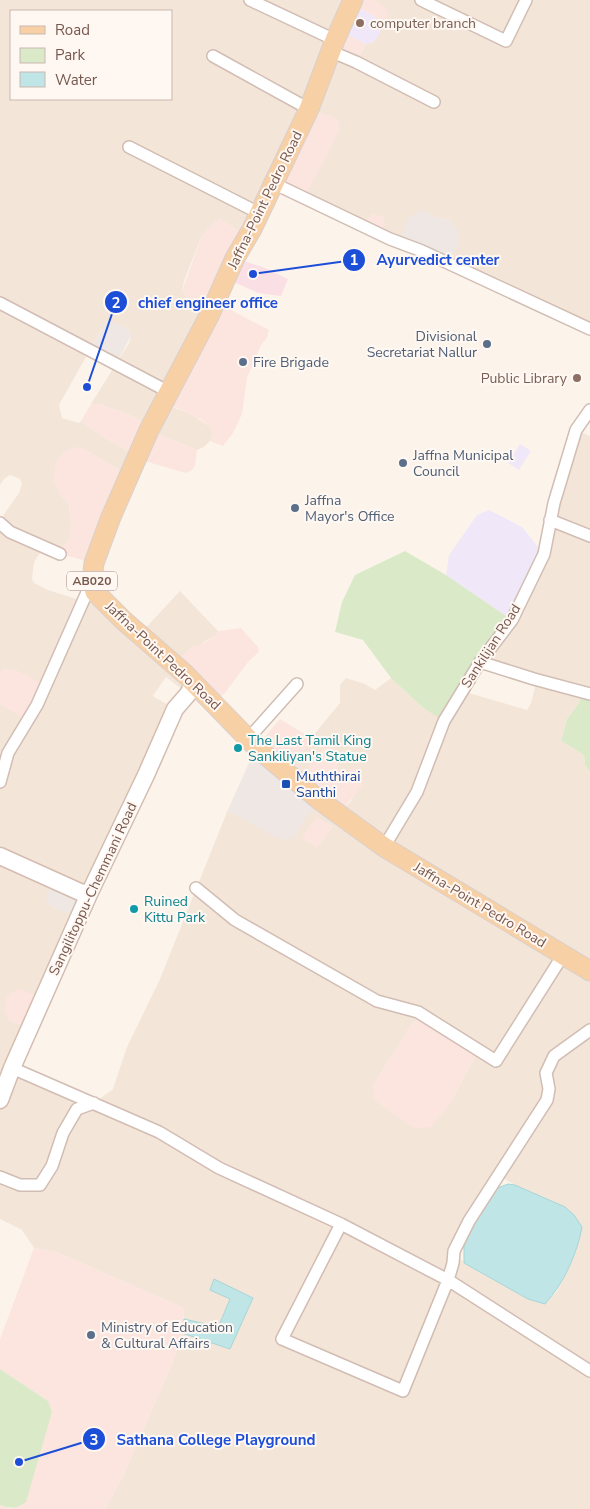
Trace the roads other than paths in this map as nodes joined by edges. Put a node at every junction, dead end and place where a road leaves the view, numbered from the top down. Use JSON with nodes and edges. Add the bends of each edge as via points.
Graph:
{"nodes":[{"id":1,"x":250,"y":0,"type":"edge"},
{"id":2,"x":353,"y":0,"type":"edge"},
{"id":3,"x":421,"y":0,"type":"edge"},
{"id":4,"x":526,"y":0,"type":"edge"},
{"id":5,"x":332,"y":46,"type":"junction"},
{"id":6,"x":212,"y":56,"type":"dead end"},
{"id":7,"x":434,"y":102,"type":"dead end"},
{"id":8,"x":308,"y":109,"type":"junction"},
{"id":9,"x":130,"y":147,"type":"dead end"},
{"id":10,"x":273,"y":183,"type":"junction"},
{"id":11,"x":259,"y":213,"type":"junction"},
{"id":12,"x":0,"y":302,"type":"edge"},
{"id":13,"x":590,"y":329,"type":"edge"},
{"id":14,"x":169,"y":392,"type":"junction"},
{"id":15,"x":590,"y":410,"type":"edge"},
{"id":16,"x":550,"y":520,"type":"junction"},
{"id":17,"x":0,"y":523,"type":"edge"},
{"id":18,"x":590,"y":536,"type":"edge"},
{"id":19,"x":60,"y":554,"type":"dead end"},
{"id":20,"x":92,"y":581,"type":"junction"},
{"id":21,"x":480,"y":662,"type":"junction"},
{"id":22,"x":194,"y":683,"type":"junction"},
{"id":23,"x":297,"y":684,"type":"dead end"},
{"id":24,"x":590,"y":694,"type":"edge"},
{"id":25,"x":248,"y":739,"type":"junction"},
{"id":26,"x":0,"y":782,"type":"edge"},
{"id":27,"x":384,"y":847,"type":"junction"},
{"id":28,"x":0,"y":856,"type":"edge"},
{"id":29,"x":196,"y":888,"type":"dead end"},
{"id":30,"x":89,"y":894,"type":"junction"},
{"id":31,"x":563,"y":955,"type":"junction"},
{"id":32,"x":590,"y":971,"type":"edge"},
{"id":33,"x":590,"y":1030,"type":"edge"},
{"id":34,"x":12,"y":1068,"type":"junction"},
{"id":35,"x":0,"y":1100,"type":"edge"},
{"id":36,"x":94,"y":1103,"type":"junction"},
{"id":37,"x":0,"y":1177,"type":"edge"},
{"id":38,"x":342,"y":1224,"type":"junction"},
{"id":39,"x":448,"y":1280,"type":"junction"},
{"id":40,"x":590,"y":1371,"type":"edge"}],
"edges":[{"from":1,"to":5,"type":"street"},
{"from":2,"to":5,"type":"main road","name":"Jaffna-Point Pedro Road","number":"AB020"},
{"from":3,"to":4,"type":"street","via":[[506,41]]},
{"from":5,"to":7,"type":"street"},
{"from":5,"to":8,"type":"main road","name":"Jaffna-Point Pedro Road","number":"AB020"},
{"from":6,"to":8,"type":"street"},
{"from":8,"to":10,"type":"main road","name":"Jaffna-Point Pedro Road","number":"AB020"},
{"from":9,"to":11,"type":"street"},
{"from":10,"to":11,"type":"main road","name":"Jaffna-Point Pedro Road","number":"AB020"},
{"from":10,"to":13,"type":"street"},
{"from":11,"to":14,"type":"main road","name":"Jaffna-Point Pedro Road","number":"AB020"},
{"from":12,"to":14,"type":"street"},
{"from":14,"to":20,"type":"main road","name":"Jaffna-Point Pedro Road","number":"AB020","via":[[110,518],[94,563]]},
{"from":15,"to":16,"type":"street","name":"Sankilijan Road","via":[[576,430]]},
{"from":16,"to":18,"type":"street"},
{"from":16,"to":21,"type":"street","name":"Sankilijan Road","via":[[544,554],[512,620]]},
{"from":17,"to":19,"type":"street","via":[[10,532]]},
{"from":20,"to":22,"type":"main road","name":"Jaffna-Point Pedro Road","number":"AB020","via":[[95,592]]},
{"from":20,"to":26,"type":"street","via":[[37,705],[8,753]]},
{"from":21,"to":24,"type":"street"},
{"from":21,"to":27,"type":"street","name":"Sankilijan Road","via":[[444,721],[417,792]]},
{"from":22,"to":25,"type":"main road","name":"Jaffna-Point Pedro Road","number":"AB020"},
{"from":22,"to":30,"type":"main road","name":"Sangilitoppu-Chemmani Road","via":[[174,709]]},
{"from":23,"to":25,"type":"street"},
{"from":25,"to":27,"type":"main road","name":"Jaffna-Point Pedro Road","number":"AB020","via":[[318,799]]},
{"from":27,"to":31,"type":"main road","name":"Jaffna-Point Pedro Road","number":"AB020"},
{"from":28,"to":30,"type":"main road"},
{"from":29,"to":31,"type":"street","via":[[235,920],[377,1001],[418,1012],[496,1061]]},
{"from":30,"to":34,"type":"main road","name":"Sangilitoppu-Chemmani Road"},
{"from":31,"to":32,"type":"main road","name":"Jaffna-Point Pedro Road","number":"AB020"},
{"from":33,"to":39,"type":"street","via":[[554,1056],[546,1073],[548,1100],[468,1221],[454,1251]]},
{"from":34,"to":35,"type":"main road","name":"Sangilitoppu-Chemmani Road"},
{"from":34,"to":36,"type":"street"},
{"from":36,"to":37,"type":"street","via":[[77,1109],[40,1185],[20,1185]]},
{"from":36,"to":38,"type":"street","via":[[159,1132],[220,1168]]},
{"from":38,"to":39,"type":"street"},
{"from":38,"to":39,"type":"street","via":[[282,1339],[403,1390]]},
{"from":39,"to":40,"type":"street"}]}
